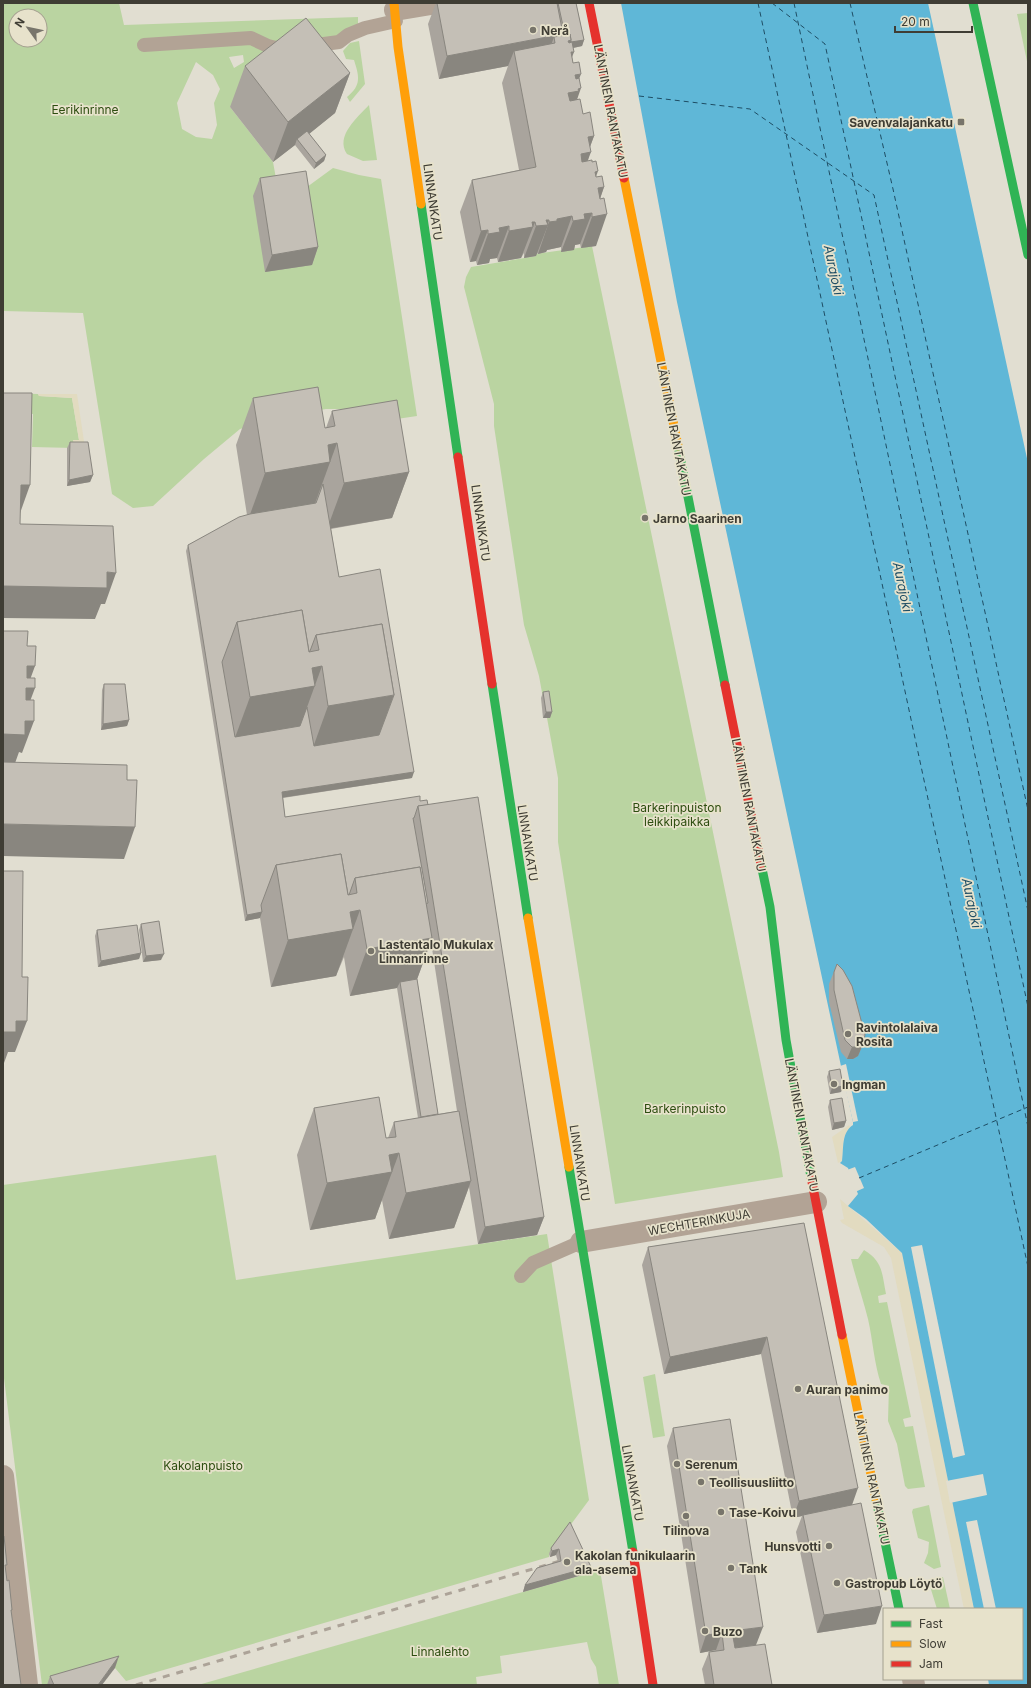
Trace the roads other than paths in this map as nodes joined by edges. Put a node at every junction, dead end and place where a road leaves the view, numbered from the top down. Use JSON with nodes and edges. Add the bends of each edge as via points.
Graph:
{"nodes":[{"id":1,"x":437,"y":3,"type":"edge"},
{"id":2,"x":589,"y":3,"type":"edge"},
{"id":3,"x":973,"y":3,"type":"edge"},
{"id":4,"x":395,"y":11,"type":"edge"},
{"id":5,"x":144,"y":45,"type":"dead end"},
{"id":6,"x":1028,"y":255,"type":"edge"},
{"id":7,"x":816,"y":1202,"type":"junction"},
{"id":8,"x":581,"y":1242,"type":"junction"},
{"id":9,"x":521,"y":1276,"type":"dead end"},
{"id":10,"x":3,"y":1476,"type":"edge"},
{"id":11,"x":899,"y":1608,"type":"edge"},
{"id":12,"x":27,"y":1685,"type":"edge"},
{"id":13,"x":653,"y":1685,"type":"edge"}],
"edges":[{"from":1,"to":4,"type":"street"},
{"from":2,"to":7,"type":"street","name":"LÄNTINEN RANTAKATU","via":[[770,907],[786,1040]]},
{"from":3,"to":6,"type":"street"},
{"from":4,"to":5,"type":"lane","via":[[339,42],[327,45],[276,48],[251,38]]},
{"from":4,"to":8,"type":"street","name":"LINNANKATU","via":[[398,47],[514,836]]},
{"from":7,"to":8,"type":"street","name":"WECHTERINKUJA"},
{"from":7,"to":11,"type":"street","name":"LÄNTINEN RANTAKATU"},
{"from":8,"to":9,"type":"lane","via":[[533,1263]]},
{"from":8,"to":13,"type":"street","name":"LINNANKATU"},
{"from":10,"to":12,"type":"street"}]}
